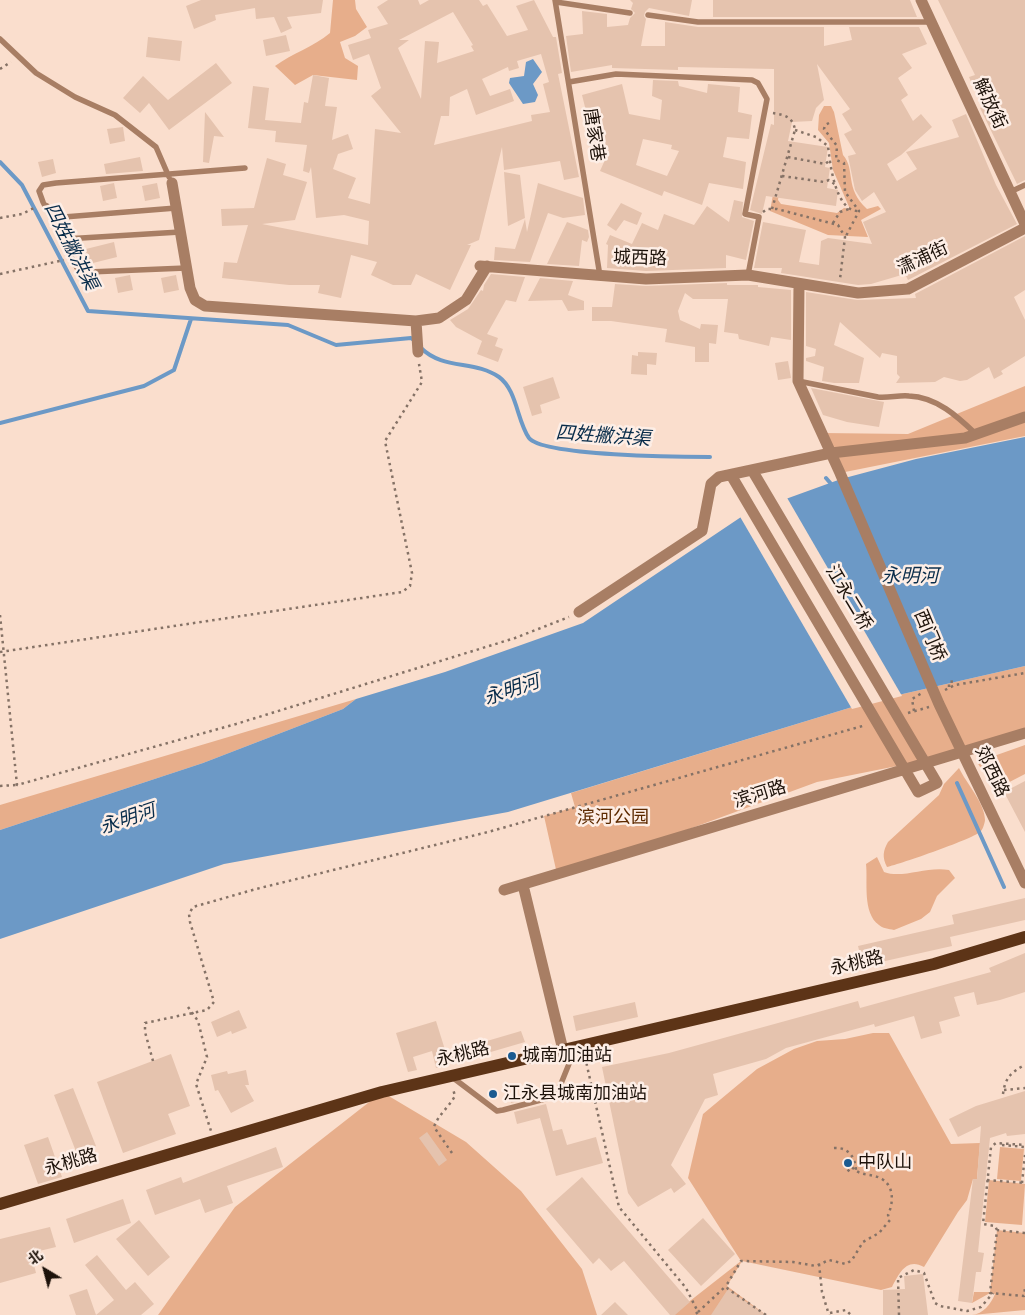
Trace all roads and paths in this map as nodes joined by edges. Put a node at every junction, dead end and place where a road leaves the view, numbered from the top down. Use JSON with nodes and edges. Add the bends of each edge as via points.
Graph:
{"nodes":[{"id":1,"x":921,"y":0,"type":"edge"},
{"id":2,"x":555,"y":1,"type":"edge"},
{"id":3,"x":630,"y":12,"type":"dead end"},
{"id":4,"x":648,"y":15,"type":"dead end"},
{"id":5,"x":931,"y":22,"type":"junction"},
{"id":6,"x":0,"y":38,"type":"edge"},
{"id":7,"x":18,"y":57,"type":"junction"},
{"id":8,"x":0,"y":69,"type":"edge"},
{"id":9,"x":569,"y":82,"type":"junction"},
{"id":10,"x":765,"y":112,"type":"junction"},
{"id":11,"x":829,"y":123,"type":"dead end"},
{"id":12,"x":795,"y":130,"type":"junction"},
{"id":13,"x":788,"y":157,"type":"junction"},
{"id":14,"x":829,"y":161,"type":"junction"},
{"id":15,"x":245,"y":168,"type":"dead end"},
{"id":16,"x":782,"y":176,"type":"junction"},
{"id":17,"x":170,"y":179,"type":"junction"},
{"id":18,"x":1025,"y":184,"type":"edge"},
{"id":19,"x":837,"y":185,"type":"junction"},
{"id":20,"x":1010,"y":192,"type":"junction"},
{"id":21,"x":42,"y":201,"type":"junction"},
{"id":22,"x":176,"y":208,"type":"junction"},
{"id":23,"x":772,"y":209,"type":"junction"},
{"id":24,"x":850,"y":209,"type":"junction"},
{"id":25,"x":859,"y":211,"type":"junction"},
{"id":26,"x":760,"y":216,"type":"junction"},
{"id":27,"x":64,"y":217,"type":"junction"},
{"id":28,"x":0,"y":218,"type":"edge"},
{"id":29,"x":833,"y":223,"type":"junction"},
{"id":30,"x":1025,"y":224,"type":"edge"},
{"id":31,"x":56,"y":228,"type":"junction"},
{"id":32,"x":1025,"y":228,"type":"edge"},
{"id":33,"x":180,"y":232,"type":"junction"},
{"id":34,"x":845,"y":237,"type":"junction"},
{"id":35,"x":65,"y":239,"type":"junction"},
{"id":36,"x":66,"y":247,"type":"junction"},
{"id":37,"x":72,"y":260,"type":"junction"},
{"id":38,"x":186,"y":268,"type":"junction"},
{"id":39,"x":0,"y":274,"type":"edge"},
{"id":40,"x":748,"y":275,"type":"junction"},
{"id":41,"x":600,"y":276,"type":"junction"},
{"id":42,"x":799,"y":284,"type":"junction"},
{"id":43,"x":838,"y":290,"type":"junction"},
{"id":44,"x":416,"y":321,"type":"junction"},
{"id":45,"x":418,"y":352,"type":"joint"},
{"id":46,"x":798,"y":381,"type":"junction"},
{"id":47,"x":1025,"y":417,"type":"edge"},
{"id":48,"x":976,"y":434,"type":"junction"},
{"id":49,"x":831,"y":453,"type":"junction"},
{"id":50,"x":752,"y":470,"type":"junction"},
{"id":51,"x":731,"y":475,"type":"junction"},
{"id":52,"x":579,"y":612,"type":"joint"},
{"id":53,"x":0,"y":615,"type":"edge"},
{"id":54,"x":2,"y":652,"type":"edge"},
{"id":55,"x":1025,"y":673,"type":"edge"},
{"id":56,"x":956,"y":681,"type":"dead end"},
{"id":57,"x":949,"y":687,"type":"junction"},
{"id":58,"x":941,"y":699,"type":"junction"},
{"id":59,"x":905,"y":714,"type":"dead end"},
{"id":60,"x":867,"y":724,"type":"dead end"},
{"id":61,"x":1025,"y":733,"type":"edge"},
{"id":62,"x":962,"y":753,"type":"junction"},
{"id":63,"x":926,"y":764,"type":"junction"},
{"id":64,"x":905,"y":770,"type":"junction"},
{"id":65,"x":17,"y":785,"type":"junction"},
{"id":66,"x":0,"y":786,"type":"edge"},
{"id":67,"x":1025,"y":883,"type":"edge"},
{"id":68,"x":523,"y":885,"type":"junction"},
{"id":69,"x":504,"y":890,"type":"dead end"},
{"id":70,"x":1025,"y":937,"type":"edge"},
{"id":71,"x":188,"y":1007,"type":"dead end"},
{"id":72,"x":191,"y":1012,"type":"junction"},
{"id":73,"x":579,"y":1046,"type":"junction"},
{"id":74,"x":563,"y":1050,"type":"junction"},
{"id":75,"x":153,"y":1061,"type":"dead end"},
{"id":76,"x":1025,"y":1064,"type":"edge"},
{"id":77,"x":450,"y":1076,"type":"junction"},
{"id":78,"x":1025,"y":1088,"type":"edge"},
{"id":79,"x":1004,"y":1090,"type":"junction"},
{"id":80,"x":1003,"y":1094,"type":"dead end"},
{"id":81,"x":214,"y":1140,"type":"junction"},
{"id":82,"x":1025,"y":1146,"type":"edge"},
{"id":83,"x":834,"y":1148,"type":"dead end"},
{"id":84,"x":452,"y":1153,"type":"dead end"},
{"id":85,"x":1025,"y":1155,"type":"edge"},
{"id":86,"x":847,"y":1172,"type":"dead end"},
{"id":87,"x":856,"y":1172,"type":"junction"},
{"id":88,"x":987,"y":1180,"type":"junction"},
{"id":89,"x":1023,"y":1183,"type":"edge"},
{"id":90,"x":0,"y":1204,"type":"edge"},
{"id":91,"x":997,"y":1230,"type":"junction"},
{"id":92,"x":1025,"y":1233,"type":"edge"},
{"id":93,"x":820,"y":1264,"type":"junction"},
{"id":94,"x":726,"y":1286,"type":"junction"},
{"id":95,"x":1025,"y":1288,"type":"edge"},
{"id":96,"x":993,"y":1293,"type":"junction"},
{"id":97,"x":925,"y":1294,"type":"dead end"},
{"id":98,"x":931,"y":1294,"type":"junction"},
{"id":99,"x":698,"y":1312,"type":"junction"},
{"id":100,"x":829,"y":1314,"type":"edge"},
{"id":101,"x":694,"y":1315,"type":"edge"},
{"id":102,"x":766,"y":1315,"type":"edge"},
{"id":103,"x":851,"y":1315,"type":"edge"},
{"id":104,"x":899,"y":1315,"type":"edge"}],
"edges":[{"from":1,"to":5,"type":"street","name":"解放街"},
{"from":2,"to":3,"type":"lane"},
{"from":2,"to":9,"type":"lane","name":"唐家巷"},
{"from":4,"to":5,"type":"lane","via":[[698,22]]},
{"from":5,"to":20,"type":"street","name":"解放街"},
{"from":6,"to":7,"type":"lane"},
{"from":7,"to":8,"type":"path"},
{"from":7,"to":17,"type":"lane","via":[[36,73],[75,97],[115,115],[156,146]]},
{"from":9,"to":10,"type":"lane","via":[[616,74],[752,80],[758,83],[767,99]]},
{"from":9,"to":41,"type":"lane","name":"唐家巷"},
{"from":10,"to":12,"type":"path","via":[[790,118]]},
{"from":10,"to":26,"type":"lane","via":[[746,214]]},
{"from":11,"to":25,"type":"path","via":[[824,129],[837,146],[834,157],[844,163],[845,192]]},
{"from":12,"to":13,"type":"path"},
{"from":12,"to":14,"type":"path","via":[[825,143]]},
{"from":13,"to":14,"type":"path","via":[[823,164]]},
{"from":13,"to":16,"type":"path"},
{"from":14,"to":19,"type":"path"},
{"from":15,"to":17,"type":"lane"},
{"from":16,"to":19,"type":"path","via":[[829,180]]},
{"from":16,"to":23,"type":"path"},
{"from":17,"to":21,"type":"lane","via":[[43,185],[39,191]]},
{"from":17,"to":22,"type":"street"},
{"from":18,"to":20,"type":"lane"},
{"from":19,"to":24,"type":"path","via":[[842,201]]},
{"from":20,"to":30,"type":"street","name":"解放街"},
{"from":21,"to":27,"type":"lane"},
{"from":21,"to":28,"type":"path","via":[[22,214]]},
{"from":21,"to":31,"type":"lane"},
{"from":22,"to":27,"type":"lane"},
{"from":22,"to":33,"type":"street"},
{"from":23,"to":26,"type":"path","via":[[767,209]]},
{"from":23,"to":29,"type":"path"},
{"from":24,"to":25,"type":"path"},
{"from":24,"to":29,"type":"path","via":[[840,212]]},
{"from":25,"to":34,"type":"path"},
{"from":26,"to":40,"type":"lane"},
{"from":27,"to":31,"type":"lane"},
{"from":29,"to":34,"type":"path","via":[[843,230]]},
{"from":31,"to":35,"type":"lane"},
{"from":31,"to":36,"type":"lane"},
{"from":32,"to":43,"type":"street","name":"潇浦街","via":[[908,289],[858,293]]},
{"from":33,"to":35,"type":"lane"},
{"from":33,"to":38,"type":"street"},
{"from":34,"to":43,"type":"path"},
{"from":35,"to":36,"type":"lane"},
{"from":36,"to":37,"type":"lane"},
{"from":37,"to":38,"type":"lane","via":[[77,268],[89,272]]},
{"from":37,"to":39,"type":"path"},
{"from":38,"to":44,"type":"street","via":[[195,300],[205,306]]},
{"from":40,"to":41,"type":"street","name":"城西路","via":[[646,279]]},
{"from":40,"to":42,"type":"street","name":"城西路"},
{"from":41,"to":44,"type":"street","name":"城西路","via":[[484,266],[466,300],[439,318]]},
{"from":42,"to":43,"type":"street","name":"潇浦街"},
{"from":42,"to":46,"type":"street"},
{"from":44,"to":45,"type":"street"},
{"from":45,"to":54,"type":"path","via":[[422,382],[385,441],[412,573],[410,586],[402,592]]},
{"from":46,"to":48,"type":"lane","via":[[891,398],[921,398],[953,412]]},
{"from":46,"to":49,"type":"street","name":"西门桥"},
{"from":47,"to":48,"type":"street"},
{"from":48,"to":49,"type":"street","via":[[965,438]]},
{"from":49,"to":50,"type":"street"},
{"from":49,"to":58,"type":"street","name":"西门桥"},
{"from":50,"to":51,"type":"street"},
{"from":50,"to":63,"type":"street","name":"江永二桥"},
{"from":51,"to":52,"type":"street","via":[[720,477],[711,484],[702,531]]},
{"from":51,"to":64,"type":"street"},
{"from":52,"to":65,"type":"path","via":[[497,644],[236,724]]},
{"from":53,"to":54,"type":"path"},
{"from":54,"to":65,"type":"path"},
{"from":55,"to":57,"type":"path"},
{"from":56,"to":57,"type":"path","via":[[949,682]]},
{"from":57,"to":58,"type":"path"},
{"from":58,"to":59,"type":"path"},
{"from":58,"to":62,"type":"street","name":"郊西路"},
{"from":60,"to":72,"type":"path","via":[[488,832],[193,907],[189,914],[190,922],[214,1002],[207,1010]]},
{"from":61,"to":62,"type":"street","name":"滨河路"},
{"from":62,"to":63,"type":"street","name":"滨河路"},
{"from":62,"to":67,"type":"street","name":"郊西路"},
{"from":63,"to":64,"type":"street","name":"滨河路"},
{"from":63,"to":64,"type":"street","name":"江永二桥","via":[[937,783],[918,792]]},
{"from":64,"to":68,"type":"street","name":"滨河路"},
{"from":65,"to":66,"type":"path"},
{"from":68,"to":69,"type":"street","name":"滨河路"},
{"from":68,"to":74,"type":"street"},
{"from":70,"to":73,"type":"main road","name":"永桃路","via":[[934,964]]},
{"from":71,"to":72,"type":"path"},
{"from":72,"to":75,"type":"path","via":[[145,1023]]},
{"from":72,"to":81,"type":"path","via":[[198,1021],[207,1057],[196,1084]]},
{"from":73,"to":74,"type":"main road","name":"永桃路"},
{"from":73,"to":77,"type":"lane","via":[[556,1096],[523,1106],[497,1111]]},
{"from":73,"to":99,"type":"path","via":[[619,1208],[686,1288]]},
{"from":74,"to":77,"type":"main road","name":"永桃路"},
{"from":76,"to":79,"type":"path","via":[[1009,1074]]},
{"from":77,"to":81,"type":"main road","name":"永桃路"},
{"from":77,"to":84,"type":"path","via":[[455,1096],[434,1127]]},
{"from":78,"to":79,"type":"path"},
{"from":79,"to":80,"type":"path"},
{"from":81,"to":90,"type":"main road","name":"永桃路"},
{"from":82,"to":88,"type":"path","via":[[993,1144]]},
{"from":83,"to":87,"type":"path","via":[[848,1152],[856,1162]]},
{"from":85,"to":89,"type":"path"},
{"from":86,"to":87,"type":"path","via":[[852,1167]]},
{"from":87,"to":93,"type":"path","via":[[882,1179],[892,1192],[890,1220],[879,1233],[863,1242],[846,1264],[829,1260]]},
{"from":88,"to":89,"type":"path"},
{"from":88,"to":91,"type":"path","via":[[983,1224],[995,1226]]},
{"from":91,"to":92,"type":"path"},
{"from":91,"to":96,"type":"path","via":[[990,1293]]},
{"from":93,"to":94,"type":"path","via":[[741,1261]]},
{"from":93,"to":100,"type":"path","via":[[822,1292]]},
{"from":94,"to":99,"type":"path"},
{"from":94,"to":102,"type":"path"},
{"from":95,"to":96,"type":"path","via":[[1024,1296]]},
{"from":96,"to":98,"type":"path","via":[[981,1306],[967,1311],[937,1305]]},
{"from":97,"to":98,"type":"path"},
{"from":98,"to":104,"type":"path","via":[[922,1271],[914,1270],[901,1276],[897,1282]]},
{"from":99,"to":101,"type":"path"},
{"from":100,"to":103,"type":"path","via":[[846,1310]]}]}
